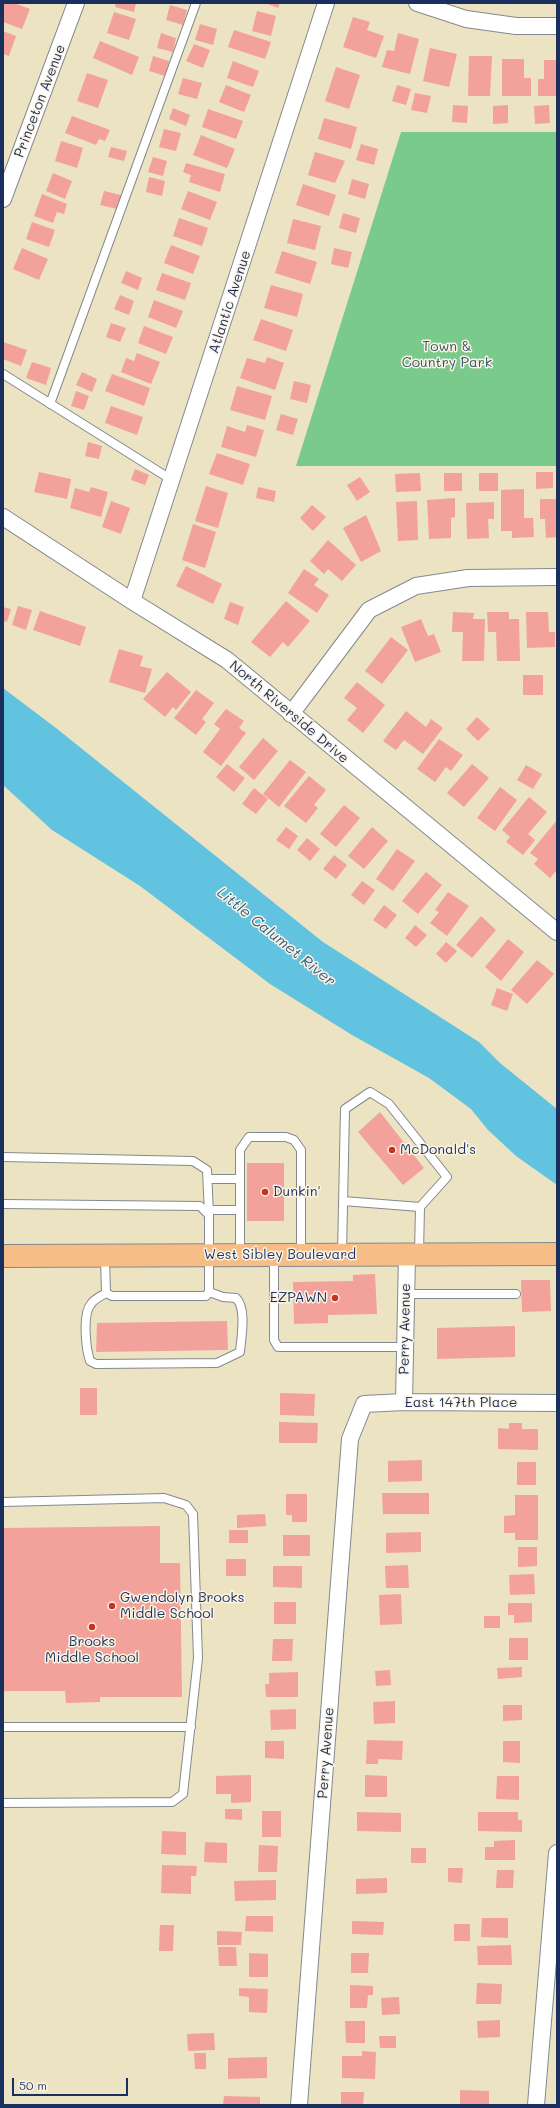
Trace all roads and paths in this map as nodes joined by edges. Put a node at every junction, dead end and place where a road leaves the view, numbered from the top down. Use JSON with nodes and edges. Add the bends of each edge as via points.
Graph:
{"nodes":[{"id":1,"x":76,"y":3,"type":"edge"},
{"id":2,"x":196,"y":3,"type":"edge"},
{"id":3,"x":326,"y":3,"type":"edge"},
{"id":4,"x":418,"y":3,"type":"edge"},
{"id":5,"x":557,"y":26,"type":"edge"},
{"id":6,"x":3,"y":199,"type":"edge"},
{"id":7,"x":3,"y":374,"type":"edge"},
{"id":8,"x":50,"y":404,"type":"junction"},
{"id":9,"x":172,"y":480,"type":"junction"},
{"id":10,"x":3,"y":517,"type":"edge"},
{"id":11,"x":557,"y":578,"type":"edge"},
{"id":12,"x":132,"y":601,"type":"junction"},
{"id":13,"x":291,"y":714,"type":"junction"},
{"id":14,"x":557,"y":932,"type":"edge"},
{"id":15,"x":3,"y":1157,"type":"edge"},
{"id":16,"x":240,"y":1179,"type":"junction"},
{"id":17,"x":208,"y":1180,"type":"junction"},
{"id":18,"x":343,"y":1201,"type":"junction"},
{"id":19,"x":3,"y":1204,"type":"edge"},
{"id":20,"x":420,"y":1207,"type":"junction"},
{"id":21,"x":240,"y":1210,"type":"junction"},
{"id":22,"x":209,"y":1213,"type":"junction"},
{"id":23,"x":551,"y":1254,"type":"edge"},
{"id":24,"x":301,"y":1255,"type":"junction"},
{"id":25,"x":342,"y":1255,"type":"junction"},
{"id":26,"x":413,"y":1255,"type":"junction"},
{"id":27,"x":3,"y":1256,"type":"edge"},
{"id":28,"x":105,"y":1256,"type":"junction"},
{"id":29,"x":208,"y":1256,"type":"junction"},
{"id":30,"x":240,"y":1256,"type":"junction"},
{"id":31,"x":274,"y":1256,"type":"junction"},
{"id":32,"x":209,"y":1292,"type":"junction"},
{"id":33,"x":106,"y":1293,"type":"junction"},
{"id":34,"x":406,"y":1294,"type":"junction"},
{"id":35,"x":516,"y":1294,"type":"dead end"},
{"id":36,"x":405,"y":1347,"type":"junction"},
{"id":37,"x":404,"y":1402,"type":"junction"},
{"id":38,"x":557,"y":1403,"type":"edge"},
{"id":39,"x":364,"y":1404,"type":"joint"},
{"id":40,"x":3,"y":1502,"type":"edge"},
{"id":41,"x":3,"y":1727,"type":"edge"},
{"id":42,"x":191,"y":1727,"type":"junction"},
{"id":43,"x":3,"y":1803,"type":"edge"},
{"id":44,"x":557,"y":1853,"type":"edge"},
{"id":45,"x":300,"y":2105,"type":"edge"},
{"id":46,"x":536,"y":2105,"type":"edge"}],
"edges":[{"from":1,"to":6,"type":"street","name":"Princeton Avenue"},
{"from":2,"to":8,"type":"lane"},
{"from":3,"to":9,"type":"street","name":"Atlantic Avenue"},
{"from":4,"to":5,"type":"street","via":[[466,19],[516,26]]},
{"from":7,"to":8,"type":"lane"},
{"from":8,"to":9,"type":"lane"},
{"from":9,"to":12,"type":"street","name":"Atlantic Avenue"},
{"from":10,"to":12,"type":"street","name":"North Riverside Drive"},
{"from":11,"to":13,"type":"street","via":[[468,578],[416,586],[369,610]]},
{"from":12,"to":13,"type":"street","name":"North Riverside Drive","via":[[227,660]]},
{"from":13,"to":14,"type":"street","name":"North Riverside Drive"},
{"from":15,"to":17,"type":"lane","via":[[193,1161],[207,1170]]},
{"from":16,"to":17,"type":"lane"},
{"from":16,"to":21,"type":"lane"},
{"from":16,"to":24,"type":"lane","via":[[240,1150],[249,1137],[286,1137],[294,1140],[301,1150]]},
{"from":17,"to":22,"type":"lane"},
{"from":18,"to":20,"type":"lane"},
{"from":18,"to":20,"type":"lane","via":[[345,1108],[370,1092],[389,1104],[447,1177]]},
{"from":18,"to":25,"type":"lane"},
{"from":19,"to":22,"type":"lane","via":[[200,1206]]},
{"from":20,"to":26,"type":"lane"},
{"from":21,"to":22,"type":"lane"},
{"from":21,"to":30,"type":"lane"},
{"from":22,"to":29,"type":"lane"},
{"from":23,"to":26,"type":"main road","name":"West Sibley Boulevard"},
{"from":24,"to":25,"type":"main road","name":"West Sibley Boulevard"},
{"from":24,"to":31,"type":"main road","name":"West Sibley Boulevard"},
{"from":25,"to":26,"type":"main road","name":"West Sibley Boulevard"},
{"from":26,"to":34,"type":"street","name":"Perry Avenue"},
{"from":27,"to":28,"type":"main road","name":"West Sibley Boulevard"},
{"from":28,"to":29,"type":"main road","name":"West Sibley Boulevard"},
{"from":28,"to":33,"type":"lane"},
{"from":29,"to":30,"type":"main road","name":"West Sibley Boulevard"},
{"from":29,"to":32,"type":"lane"},
{"from":30,"to":31,"type":"main road","name":"West Sibley Boulevard"},
{"from":31,"to":36,"type":"lane","via":[[274,1340],[278,1347]]},
{"from":32,"to":33,"type":"lane","via":[[206,1296],[112,1296]]},
{"from":32,"to":33,"type":"lane","via":[[240,1301],[240,1352],[217,1363],[96,1364],[90,1362],[87,1352],[87,1311],[91,1303]]},
{"from":34,"to":35,"type":"lane"},
{"from":34,"to":36,"type":"street","name":"Perry Avenue"},
{"from":36,"to":37,"type":"street","name":"Perry Avenue"},
{"from":37,"to":38,"type":"street","name":"East 147th Place"},
{"from":37,"to":39,"type":"street","name":"East 147th Place"},
{"from":39,"to":45,"type":"street","name":"Perry Avenue","via":[[350,1439]]},
{"from":40,"to":42,"type":"lane","via":[[164,1498],[186,1505],[193,1514],[194,1522],[198,1658]]},
{"from":41,"to":42,"type":"lane"},
{"from":42,"to":43,"type":"lane","via":[[183,1794],[172,1802]]},
{"from":44,"to":46,"type":"street"}]}
